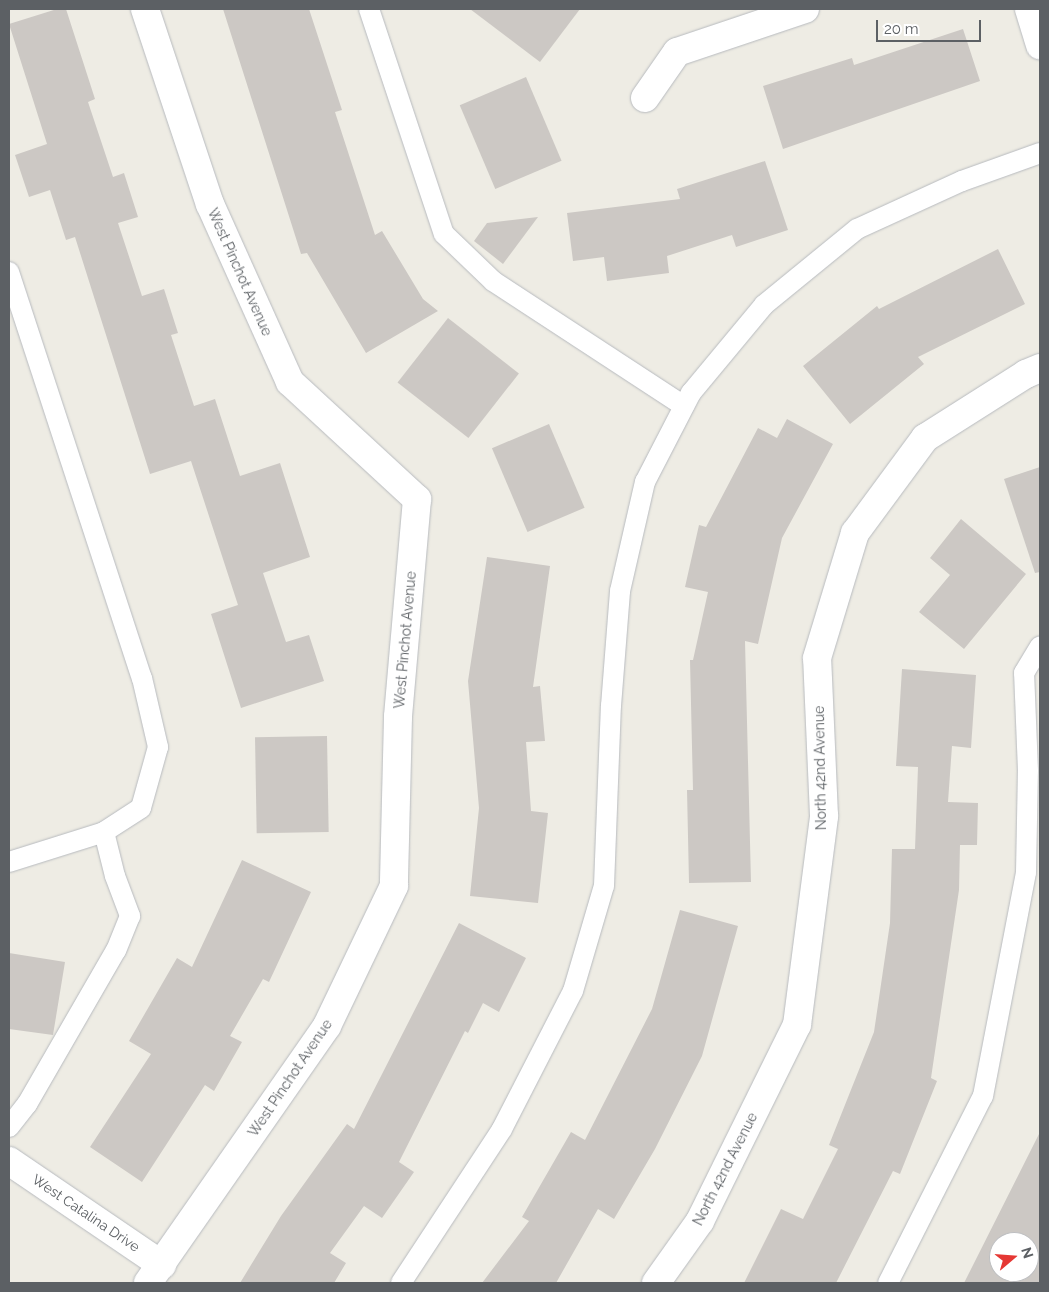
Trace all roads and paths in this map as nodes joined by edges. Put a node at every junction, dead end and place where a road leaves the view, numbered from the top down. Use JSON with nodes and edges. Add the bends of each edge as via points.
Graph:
{"nodes":[{"id":1,"x":145,"y":9,"type":"edge"},
{"id":2,"x":369,"y":9,"type":"edge"},
{"id":3,"x":805,"y":9,"type":"edge"},
{"id":4,"x":1029,"y":9,"type":"edge"},
{"id":5,"x":1040,"y":45,"type":"edge"},
{"id":6,"x":645,"y":98,"type":"dead end"},
{"id":7,"x":1040,"y":153,"type":"edge"},
{"id":8,"x":9,"y":272,"type":"edge"},
{"id":9,"x":1040,"y":368,"type":"edge"},
{"id":10,"x":684,"y":406,"type":"junction"},
{"id":11,"x":1040,"y":646,"type":"edge"},
{"id":12,"x":104,"y":832,"type":"junction"},
{"id":13,"x":9,"y":862,"type":"edge"},
{"id":14,"x":9,"y":1127,"type":"edge"},
{"id":15,"x":9,"y":1161,"type":"edge"},
{"id":16,"x":155,"y":1274,"type":"edge"},
{"id":17,"x":401,"y":1283,"type":"edge"},
{"id":18,"x":656,"y":1283,"type":"edge"},
{"id":19,"x":888,"y":1283,"type":"edge"}],
"edges":[{"from":1,"to":16,"type":"street","name":"West Pinchot Avenue","via":[[210,204],[290,382],[417,499],[398,717],[394,886],[327,1026]]},
{"from":2,"to":10,"type":"lane","via":[[444,234],[492,281]]},
{"from":3,"to":6,"type":"street","via":[[677,52]]},
{"from":4,"to":5,"type":"street"},
{"from":7,"to":10,"type":"lane","via":[[962,181],[857,229],[764,305]]},
{"from":8,"to":12,"type":"lane","via":[[142,678],[158,747],[141,808]]},
{"from":9,"to":18,"type":"street","name":"North 42nd Avenue","via":[[924,438],[856,533],[817,658],[824,816],[798,1025],[700,1221]]},
{"from":10,"to":17,"type":"lane","via":[[645,482],[620,591],[604,886],[573,991],[502,1130]]},
{"from":11,"to":19,"type":"lane","via":[[1024,673],[1028,771],[1026,872],[984,1096]]},
{"from":12,"to":13,"type":"lane"},
{"from":12,"to":14,"type":"lane","via":[[115,876],[130,916],[116,950],[27,1104]]},
{"from":15,"to":16,"type":"street","name":"West Catalina Drive"}]}
